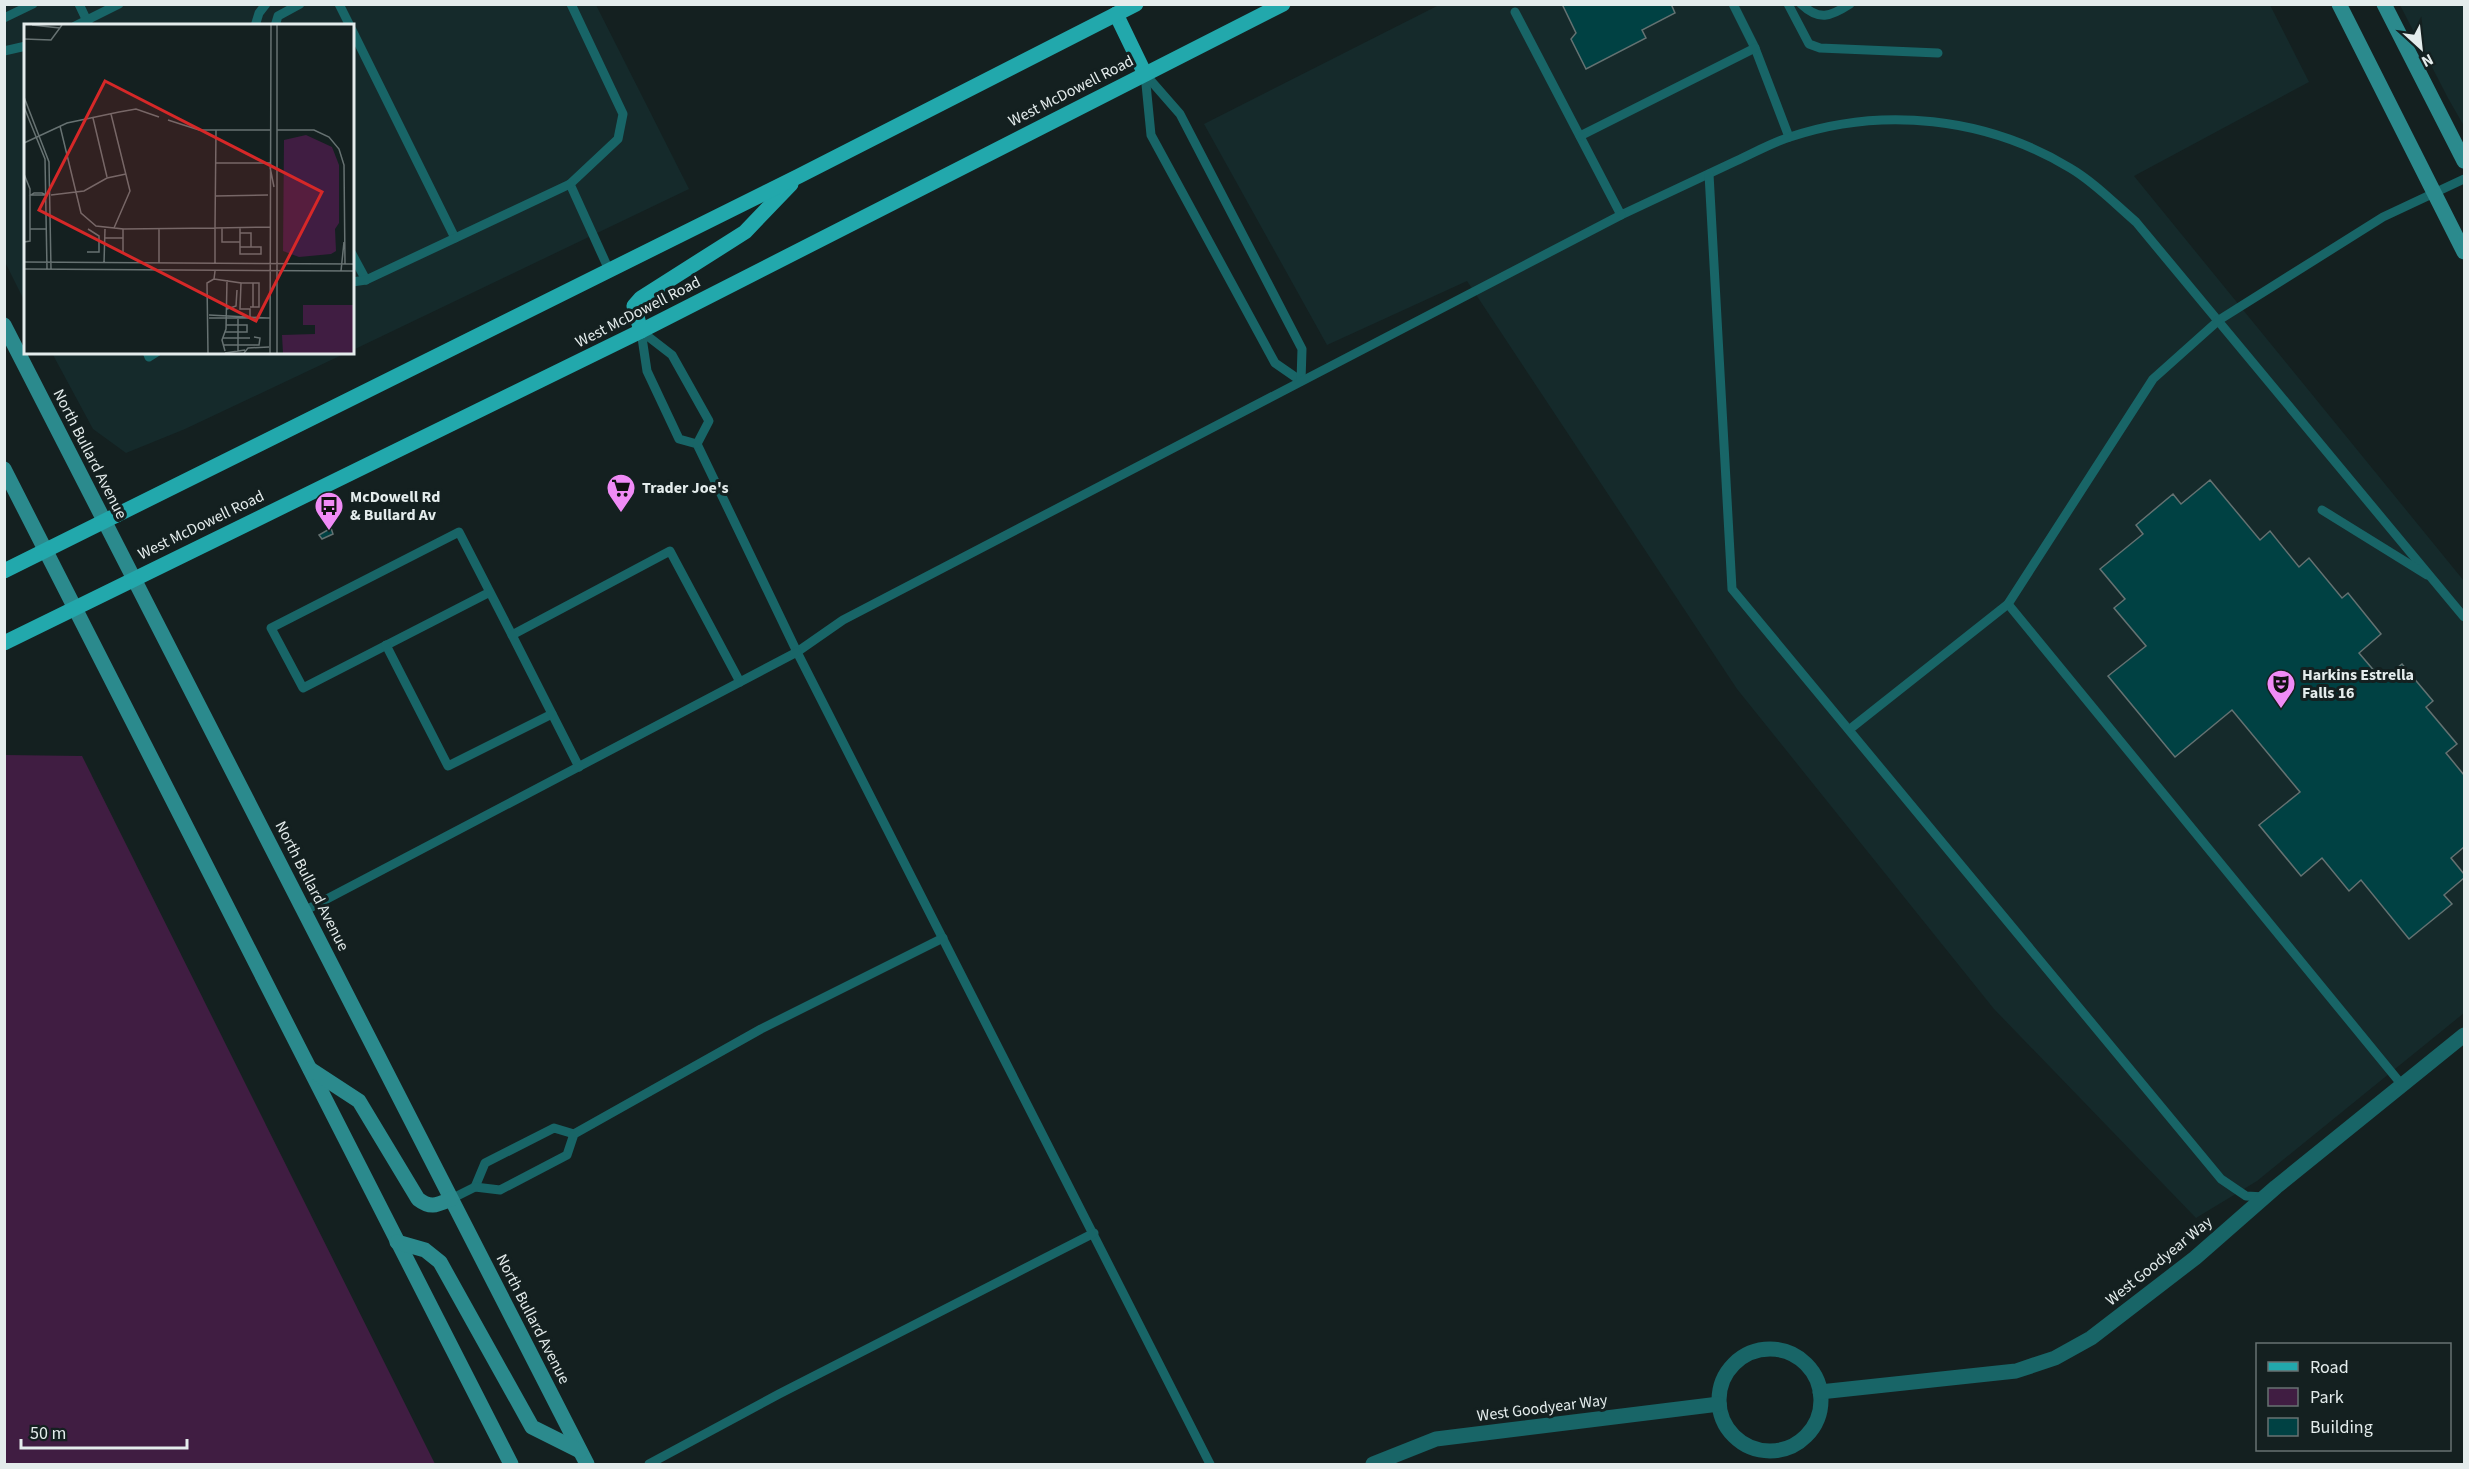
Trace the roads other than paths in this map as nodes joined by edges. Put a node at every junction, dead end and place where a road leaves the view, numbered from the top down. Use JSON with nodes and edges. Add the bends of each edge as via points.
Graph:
{"nodes":[{"id":1,"x":33,"y":4,"type":"edge"},
{"id":2,"x":79,"y":4,"type":"edge"},
{"id":3,"x":118,"y":4,"type":"edge"},
{"id":4,"x":266,"y":4,"type":"edge"},
{"id":5,"x":300,"y":4,"type":"edge"},
{"id":6,"x":339,"y":4,"type":"edge"},
{"id":7,"x":571,"y":4,"type":"edge"},
{"id":8,"x":1136,"y":4,"type":"edge"},
{"id":9,"x":1283,"y":4,"type":"edge"},
{"id":10,"x":1733,"y":4,"type":"edge"},
{"id":11,"x":1788,"y":4,"type":"edge"},
{"id":12,"x":1801,"y":4,"type":"edge"},
{"id":13,"x":1850,"y":4,"type":"edge"},
{"id":14,"x":2339,"y":4,"type":"edge"},
{"id":15,"x":2384,"y":4,"type":"edge"},
{"id":16,"x":1515,"y":12,"type":"dead end"},
{"id":17,"x":1116,"y":14,"type":"junction"},
{"id":18,"x":4,"y":18,"type":"edge"},
{"id":19,"x":88,"y":23,"type":"edge"},
{"id":20,"x":256,"y":24,"type":"edge"},
{"id":21,"x":276,"y":24,"type":"edge"},
{"id":22,"x":349,"y":24,"type":"edge"},
{"id":23,"x":354,"y":34,"type":"edge"},
{"id":24,"x":24,"y":46,"type":"edge"},
{"id":25,"x":1755,"y":48,"type":"junction"},
{"id":26,"x":4,"y":51,"type":"edge"},
{"id":27,"x":1938,"y":53,"type":"dead end"},
{"id":28,"x":1145,"y":74,"type":"junction"},
{"id":29,"x":1580,"y":136,"type":"junction"},
{"id":30,"x":1789,"y":137,"type":"junction"},
{"id":31,"x":2464,"y":161,"type":"edge"},
{"id":32,"x":1708,"y":174,"type":"junction"},
{"id":33,"x":799,"y":176,"type":"junction"},
{"id":34,"x":2464,"y":179,"type":"edge"},
{"id":35,"x":570,"y":184,"type":"junction"},
{"id":36,"x":2435,"y":194,"type":"junction"},
{"id":37,"x":1621,"y":215,"type":"junction"},
{"id":38,"x":455,"y":238,"type":"junction"},
{"id":39,"x":2464,"y":252,"type":"edge"},
{"id":40,"x":354,"y":258,"type":"edge"},
{"id":41,"x":609,"y":270,"type":"junction"},
{"id":42,"x":366,"y":280,"type":"junction"},
{"id":43,"x":354,"y":282,"type":"edge"},
{"id":44,"x":2219,"y":320,"type":"junction"},
{"id":45,"x":4,"y":325,"type":"edge"},
{"id":46,"x":641,"y":331,"type":"junction"},
{"id":47,"x":1301,"y":381,"type":"junction"},
{"id":48,"x":697,"y":444,"type":"junction"},
{"id":49,"x":4,"y":469,"type":"edge"},
{"id":50,"x":2322,"y":510,"type":"dead end"},
{"id":51,"x":103,"y":521,"type":"junction"},
{"id":52,"x":44,"y":550,"type":"junction"},
{"id":53,"x":4,"y":571,"type":"edge"},
{"id":54,"x":134,"y":578,"type":"junction"},
{"id":55,"x":2434,"y":580,"type":"junction"},
{"id":56,"x":490,"y":592,"type":"junction"},
{"id":57,"x":2008,"y":604,"type":"junction"},
{"id":58,"x":73,"y":608,"type":"junction"},
{"id":59,"x":2464,"y":617,"type":"edge"},
{"id":60,"x":512,"y":634,"type":"junction"},
{"id":61,"x":4,"y":643,"type":"edge"},
{"id":62,"x":386,"y":645,"type":"junction"},
{"id":63,"x":797,"y":652,"type":"junction"},
{"id":64,"x":740,"y":682,"type":"junction"},
{"id":65,"x":552,"y":714,"type":"junction"},
{"id":66,"x":1850,"y":729,"type":"junction"},
{"id":67,"x":579,"y":767,"type":"junction"},
{"id":68,"x":304,"y":911,"type":"junction"},
{"id":69,"x":943,"y":938,"type":"junction"},
{"id":70,"x":2464,"y":1035,"type":"edge"},
{"id":71,"x":308,"y":1068,"type":"junction"},
{"id":72,"x":2402,"y":1084,"type":"junction"},
{"id":73,"x":574,"y":1134,"type":"junction"},
{"id":74,"x":475,"y":1187,"type":"junction"},
{"id":75,"x":2265,"y":1197,"type":"junction"},
{"id":76,"x":451,"y":1199,"type":"junction"},
{"id":77,"x":1094,"y":1233,"type":"junction"},
{"id":78,"x":397,"y":1242,"type":"junction"},
{"id":79,"x":1820,"y":1392,"type":"junction"},
{"id":80,"x":1719,"y":1404,"type":"junction"},
{"id":81,"x":583,"y":1458,"type":"edge"},
{"id":82,"x":511,"y":1464,"type":"edge"},
{"id":83,"x":649,"y":1464,"type":"edge"},
{"id":84,"x":1210,"y":1464,"type":"edge"},
{"id":85,"x":1373,"y":1464,"type":"edge"}],
"edges":[{"from":1,"to":18,"type":"lane"},
{"from":2,"to":19,"type":"lane"},
{"from":3,"to":19,"type":"lane"},
{"from":4,"to":20,"type":"lane"},
{"from":5,"to":21,"type":"lane","via":[[278,16]]},
{"from":6,"to":22,"type":"lane"},
{"from":7,"to":35,"type":"lane","via":[[623,114],[618,139]]},
{"from":8,"to":17,"type":"main road"},
{"from":9,"to":28,"type":"main road","name":"West McDowell Road"},
{"from":10,"to":25,"type":"lane"},
{"from":11,"to":27,"type":"lane","via":[[1809,44],[1820,48]]},
{"from":12,"to":13,"type":"lane","via":[[1813,15],[1824,16]]},
{"from":14,"to":36,"type":"main road"},
{"from":15,"to":31,"type":"main road"},
{"from":16,"to":29,"type":"lane"},
{"from":17,"to":28,"type":"main road"},
{"from":17,"to":33,"type":"main road"},
{"from":23,"to":38,"type":"lane"},
{"from":24,"to":26,"type":"lane"},
{"from":25,"to":29,"type":"lane"},
{"from":25,"to":30,"type":"lane"},
{"from":28,"to":46,"type":"main road","name":"West McDowell Road"},
{"from":28,"to":47,"type":"lane","via":[[1180,114],[1302,349]]},
{"from":28,"to":47,"type":"lane","via":[[1151,135],[1275,363]]},
{"from":29,"to":37,"type":"lane"},
{"from":30,"to":32,"type":"lane"},
{"from":30,"to":44,"type":"lane","via":[[1834,125],[1930,119],[1970,127],[2026,146],[2071,168],[2114,202],[2136,222]]},
{"from":32,"to":37,"type":"lane"},
{"from":32,"to":66,"type":"lane","via":[[1732,589]]},
{"from":33,"to":41,"type":"main road"},
{"from":33,"to":46,"type":"main road","via":[[745,232],[641,298],[634,306]]},
{"from":34,"to":36,"type":"lane"},
{"from":35,"to":38,"type":"lane"},
{"from":35,"to":41,"type":"lane"},
{"from":36,"to":39,"type":"main road"},
{"from":36,"to":44,"type":"lane","via":[[2383,217]]},
{"from":37,"to":47,"type":"lane"},
{"from":38,"to":42,"type":"lane"},
{"from":40,"to":42,"type":"lane"},
{"from":41,"to":51,"type":"main road"},
{"from":42,"to":43,"type":"lane"},
{"from":44,"to":55,"type":"lane"},
{"from":44,"to":57,"type":"lane","via":[[2153,379]]},
{"from":45,"to":51,"type":"main road","name":"North Bullard Avenue"},
{"from":46,"to":48,"type":"lane","via":[[647,371],[679,439]]},
{"from":46,"to":48,"type":"lane","via":[[672,355],[709,421]]},
{"from":46,"to":54,"type":"main road","name":"West McDowell Road"},
{"from":47,"to":63,"type":"lane","via":[[843,620]]},
{"from":48,"to":63,"type":"lane"},
{"from":49,"to":52,"type":"main road"},
{"from":50,"to":55,"type":"lane"},
{"from":51,"to":52,"type":"main road"},
{"from":51,"to":54,"type":"main road","name":"North Bullard Avenue"},
{"from":52,"to":53,"type":"main road"},
{"from":52,"to":58,"type":"main road"},
{"from":54,"to":58,"type":"main road","name":"West McDowell Road"},
{"from":54,"to":68,"type":"main road","name":"North Bullard Avenue"},
{"from":55,"to":59,"type":"lane"},
{"from":56,"to":60,"type":"lane"},
{"from":56,"to":62,"type":"lane"},
{"from":56,"to":62,"type":"lane","via":[[459,532],[271,628],[303,688]]},
{"from":57,"to":66,"type":"lane"},
{"from":57,"to":72,"type":"lane"},
{"from":58,"to":61,"type":"main road","name":"West McDowell Road"},
{"from":58,"to":71,"type":"main road"},
{"from":60,"to":64,"type":"lane","via":[[670,551]]},
{"from":60,"to":65,"type":"lane"},
{"from":62,"to":65,"type":"lane","via":[[448,766]]},
{"from":63,"to":64,"type":"lane"},
{"from":63,"to":69,"type":"lane"},
{"from":64,"to":67,"type":"lane"},
{"from":65,"to":67,"type":"lane"},
{"from":66,"to":75,"type":"lane","via":[[2221,1179],[2246,1197]]},
{"from":67,"to":68,"type":"lane"},
{"from":68,"to":76,"type":"main road","name":"North Bullard Avenue"},
{"from":69,"to":73,"type":"lane","via":[[761,1029]]},
{"from":69,"to":77,"type":"lane"},
{"from":70,"to":72,"type":"street","name":"West Goodyear Way"},
{"from":71,"to":76,"type":"main road","via":[[359,1101],[418,1199],[426,1206]]},
{"from":71,"to":78,"type":"main road"},
{"from":72,"to":75,"type":"street","name":"West Goodyear Way"},
{"from":73,"to":74,"type":"lane","via":[[567,1155],[500,1190]]},
{"from":73,"to":74,"type":"lane","via":[[554,1128],[485,1163]]},
{"from":74,"to":76,"type":"lane"},
{"from":75,"to":79,"type":"street","name":"West Goodyear Way","via":[[2195,1258],[2091,1338],[2055,1358],[2016,1371]]},
{"from":76,"to":81,"type":"main road","name":"North Bullard Avenue"},
{"from":77,"to":83,"type":"lane"},
{"from":77,"to":84,"type":"lane"},
{"from":78,"to":81,"type":"main road","via":[[425,1250],[440,1262],[532,1427]]},
{"from":78,"to":82,"type":"main road"},
{"from":79,"to":80,"type":"street","via":[[1801,1359],[1777,1350],[1764,1350],[1740,1359],[1731,1368],[1724,1379]]},
{"from":79,"to":80,"type":"street","via":[[1819,1413],[1810,1431],[1795,1444],[1775,1451],[1762,1451],[1737,1440],[1721,1418]]},
{"from":80,"to":85,"type":"street","name":"West Goodyear Way","via":[[1436,1439]]}]}
